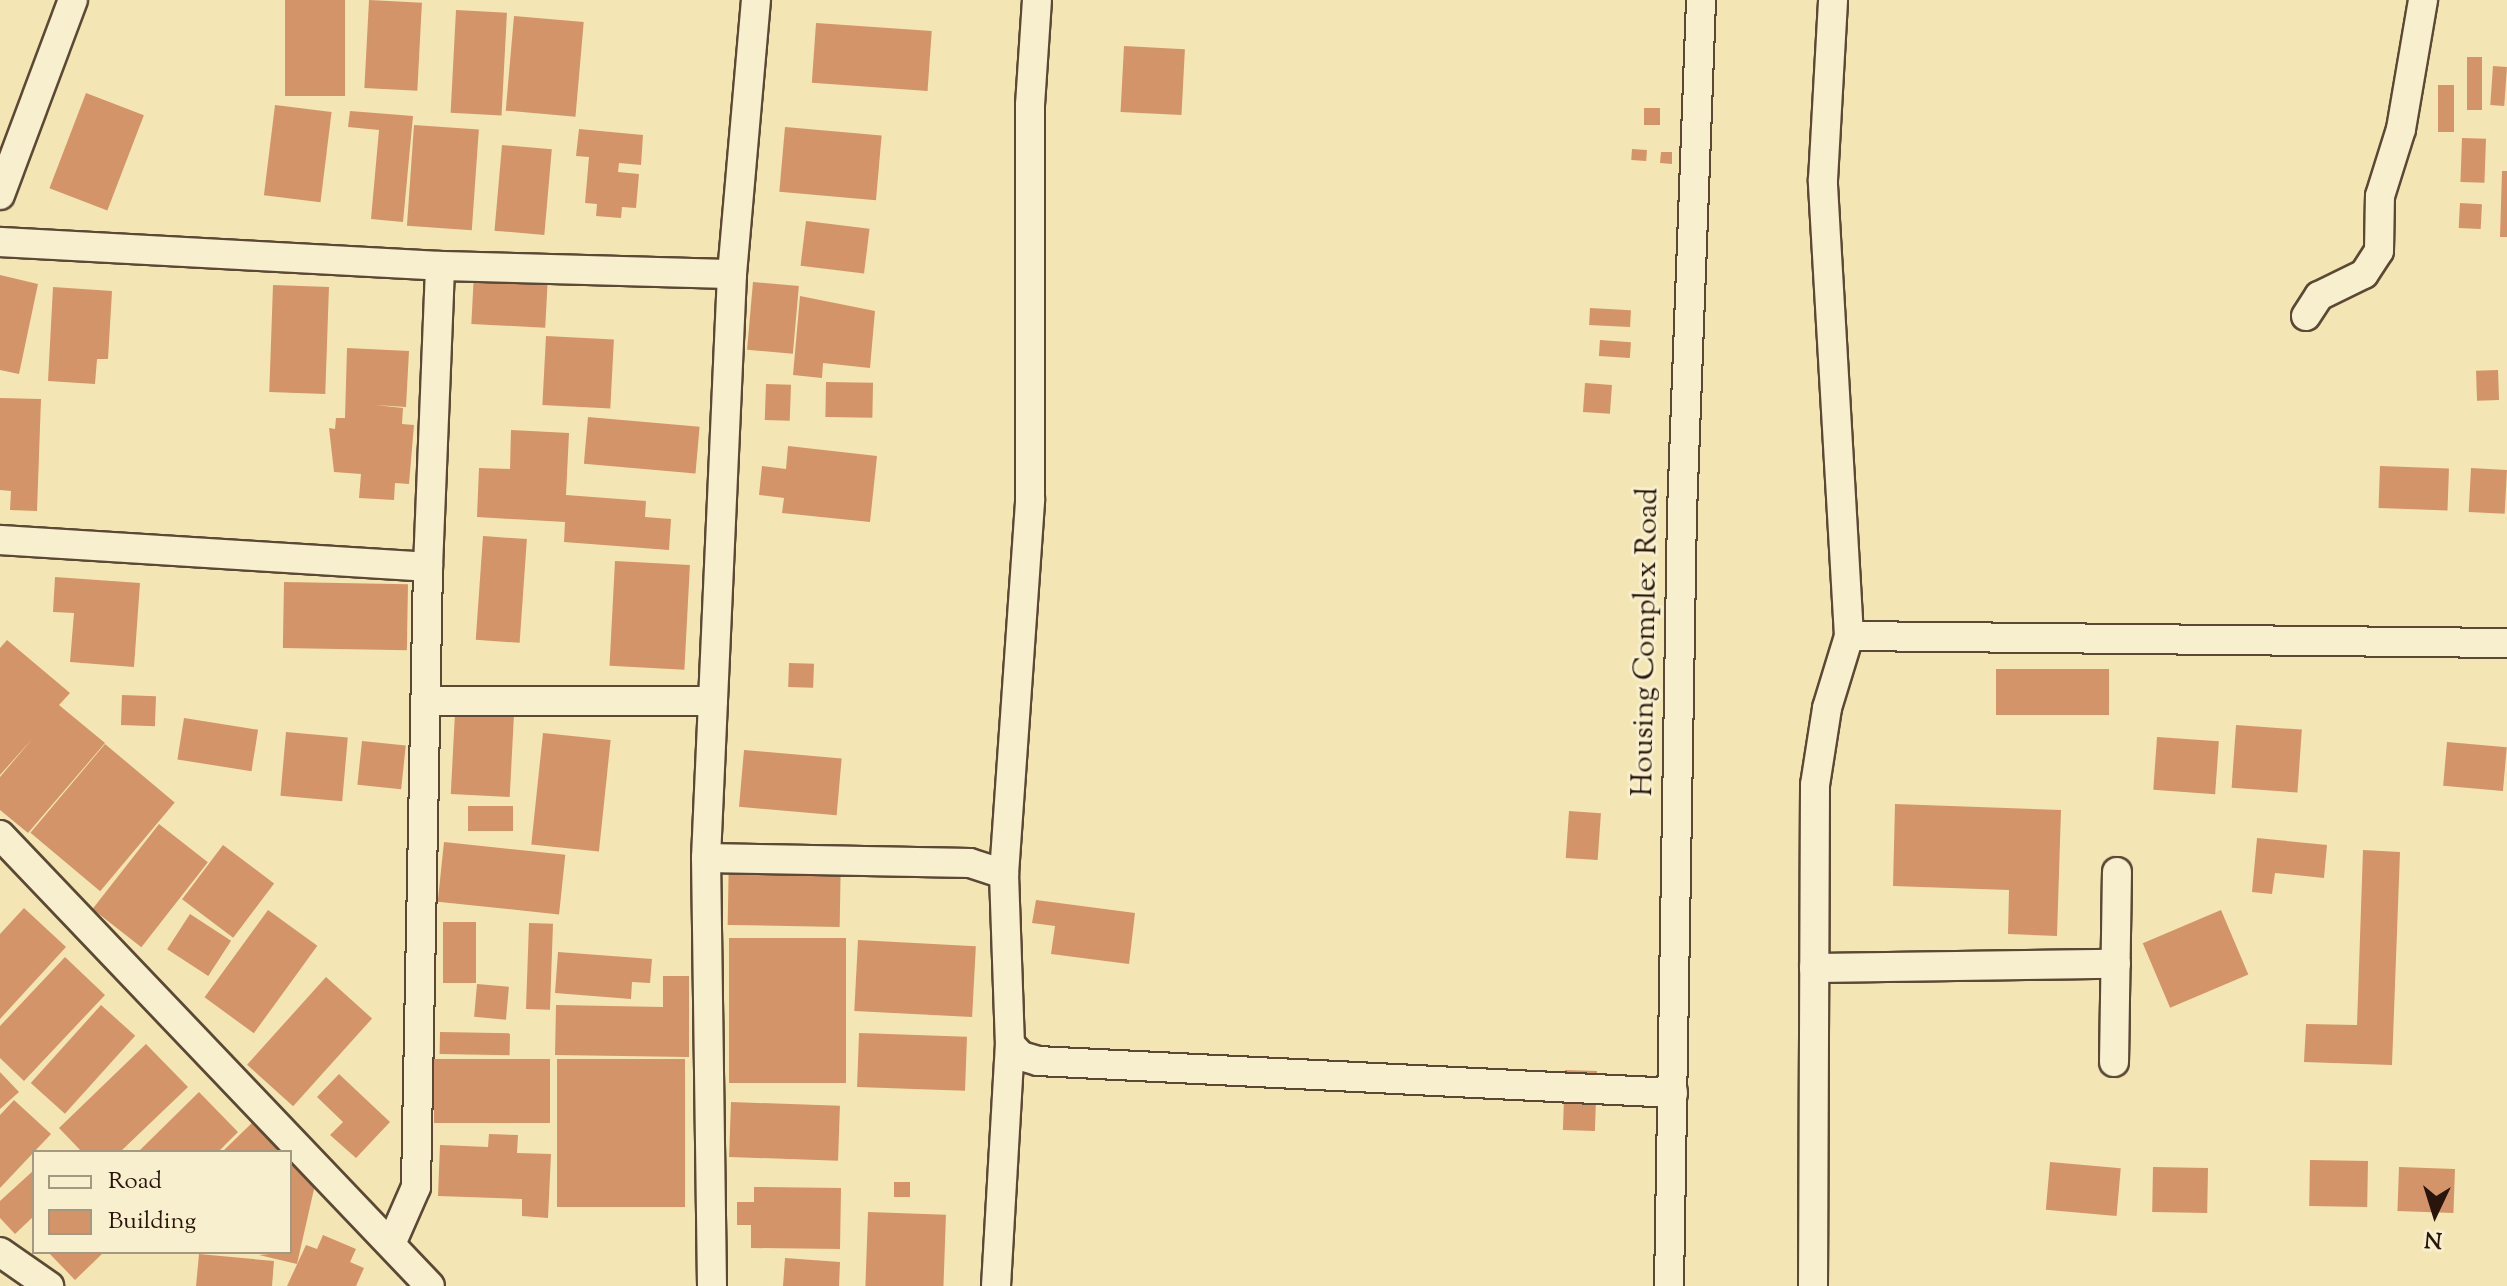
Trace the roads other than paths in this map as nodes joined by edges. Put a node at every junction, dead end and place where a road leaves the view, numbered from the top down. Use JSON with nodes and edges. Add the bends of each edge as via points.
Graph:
{"nodes":[{"id":1,"x":73,"y":0,"type":"edge"},
{"id":2,"x":756,"y":0,"type":"edge"},
{"id":3,"x":1037,"y":0,"type":"edge"},
{"id":4,"x":1701,"y":0,"type":"edge"},
{"id":5,"x":1833,"y":0,"type":"edge"},
{"id":6,"x":2423,"y":0,"type":"edge"},
{"id":7,"x":0,"y":195,"type":"edge"},
{"id":8,"x":0,"y":242,"type":"edge"},
{"id":9,"x":440,"y":266,"type":"junction"},
{"id":10,"x":732,"y":274,"type":"junction"},
{"id":11,"x":2306,"y":316,"type":"dead end"},
{"id":12,"x":0,"y":540,"type":"edge"},
{"id":13,"x":428,"y":567,"type":"junction"},
{"id":14,"x":1849,"y":636,"type":"junction"},
{"id":15,"x":2507,"y":643,"type":"edge"},
{"id":16,"x":425,"y":701,"type":"junction"},
{"id":17,"x":713,"y":701,"type":"junction"},
{"id":18,"x":0,"y":835,"type":"edge"},
{"id":19,"x":706,"y":858,"type":"junction"},
{"id":20,"x":2117,"y":872,"type":"dead end"},
{"id":21,"x":1004,"y":874,"type":"junction"},
{"id":22,"x":2116,"y":964,"type":"junction"},
{"id":23,"x":1814,"y":968,"type":"junction"},
{"id":24,"x":1010,"y":1044,"type":"junction"},
{"id":25,"x":2114,"y":1062,"type":"dead end"},
{"id":26,"x":1673,"y":1093,"type":"junction"},
{"id":27,"x":391,"y":1244,"type":"junction"},
{"id":28,"x":0,"y":1252,"type":"edge"},
{"id":29,"x":49,"y":1286,"type":"edge"},
{"id":30,"x":430,"y":1286,"type":"edge"},
{"id":31,"x":712,"y":1286,"type":"edge"},
{"id":32,"x":996,"y":1286,"type":"edge"},
{"id":33,"x":1669,"y":1286,"type":"edge"},
{"id":34,"x":1813,"y":1286,"type":"edge"}],
"edges":[{"from":1,"to":7,"type":"street"},
{"from":2,"to":10,"type":"street"},
{"from":3,"to":21,"type":"street","via":[[1030,105],[1030,499]]},
{"from":4,"to":26,"type":"street","name":"Housing Complex Road","via":[[1682,512]]},
{"from":5,"to":14,"type":"street","via":[[1823,180]]},
{"from":6,"to":11,"type":"street","via":[[2401,129],[2380,196],[2379,251],[2364,274],[2319,296]]},
{"from":8,"to":9,"type":"street"},
{"from":9,"to":10,"type":"street"},
{"from":9,"to":13,"type":"street"},
{"from":10,"to":17,"type":"street"},
{"from":12,"to":13,"type":"street"},
{"from":13,"to":16,"type":"street"},
{"from":14,"to":15,"type":"street"},
{"from":14,"to":23,"type":"street","via":[[1827,708],[1815,785]]},
{"from":16,"to":17,"type":"street"},
{"from":16,"to":27,"type":"street","via":[[416,1187]]},
{"from":17,"to":19,"type":"street"},
{"from":18,"to":27,"type":"street"},
{"from":19,"to":21,"type":"street","via":[[970,863]]},
{"from":19,"to":31,"type":"street"},
{"from":20,"to":22,"type":"street"},
{"from":21,"to":24,"type":"street"},
{"from":22,"to":23,"type":"street"},
{"from":22,"to":25,"type":"street"},
{"from":23,"to":34,"type":"street"},
{"from":24,"to":26,"type":"street","via":[[1021,1056],[1038,1061]]},
{"from":24,"to":32,"type":"street"},
{"from":26,"to":33,"type":"street","name":"Housing Complex Road"},
{"from":27,"to":30,"type":"street"},
{"from":28,"to":29,"type":"street"}]}
